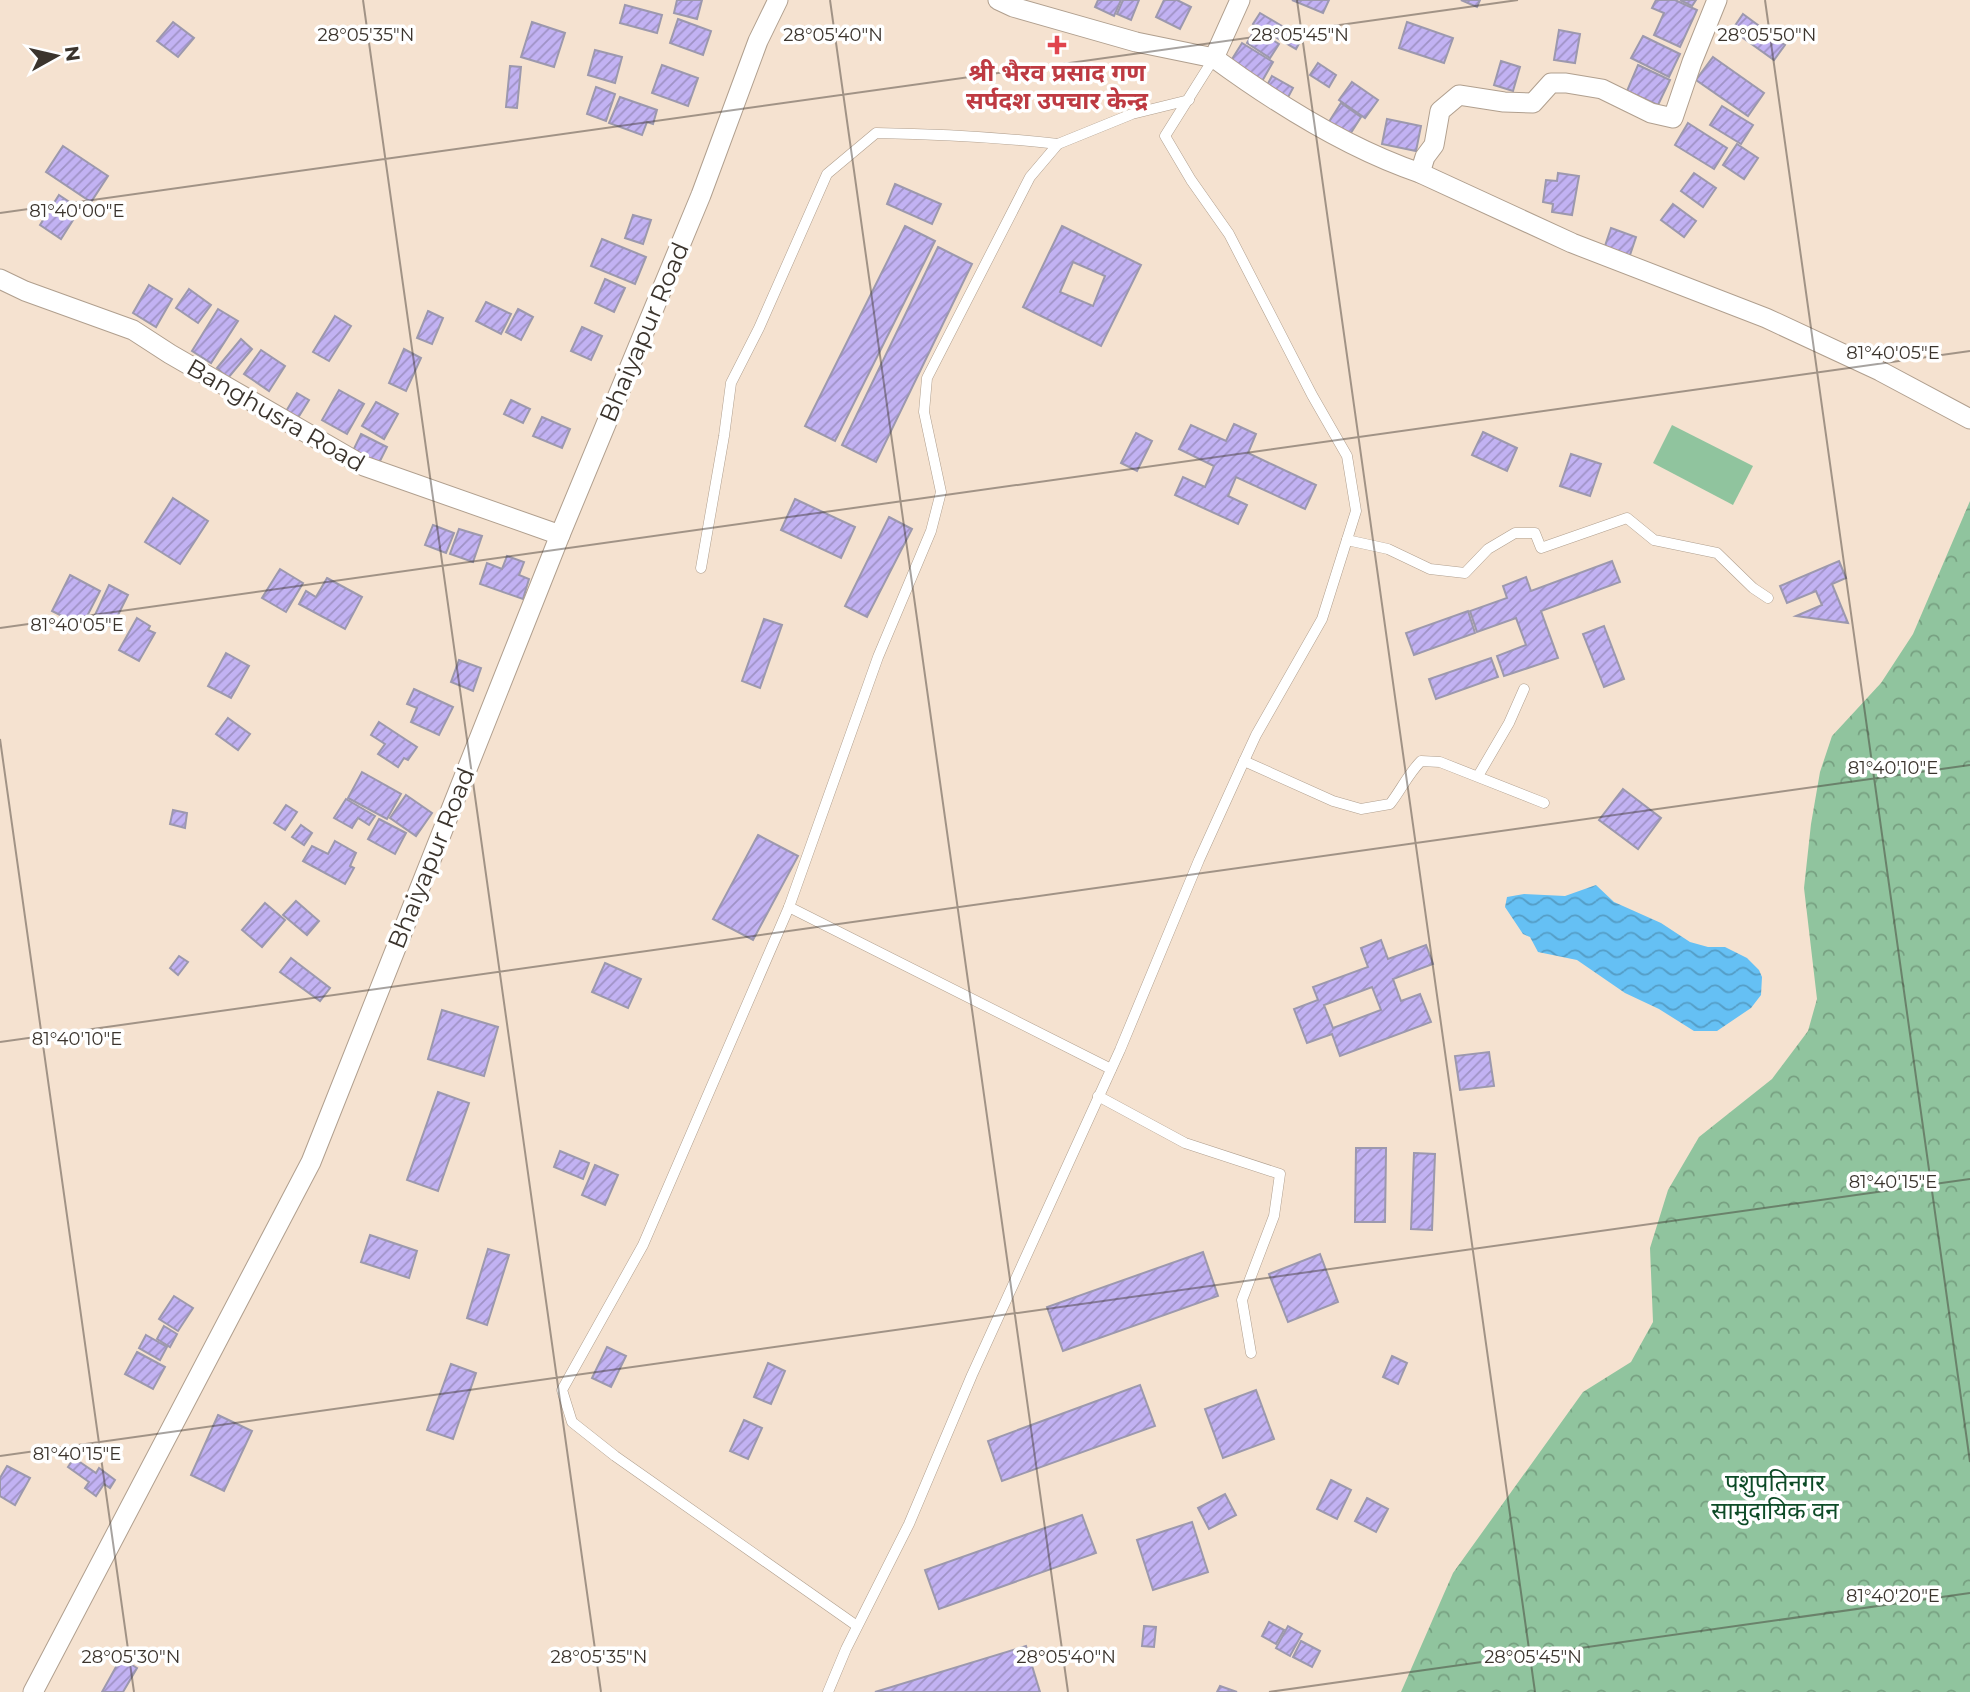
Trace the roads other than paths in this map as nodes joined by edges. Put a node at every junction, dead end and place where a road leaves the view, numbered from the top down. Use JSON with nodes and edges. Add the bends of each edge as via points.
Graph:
{"nodes":[{"id":1,"x":778,"y":0,"type":"edge"},
{"id":2,"x":999,"y":0,"type":"edge"},
{"id":3,"x":1241,"y":0,"type":"edge"},
{"id":4,"x":1717,"y":0,"type":"edge"},
{"id":5,"x":1214,"y":58,"type":"junction"},
{"id":6,"x":1189,"y":100,"type":"junction"},
{"id":7,"x":1058,"y":144,"type":"junction"},
{"id":8,"x":1420,"y":173,"type":"junction"},
{"id":9,"x":0,"y":279,"type":"edge"},
{"id":10,"x":1970,"y":419,"type":"edge"},
{"id":11,"x":560,"y":535,"type":"junction"},
{"id":12,"x":1347,"y":540,"type":"junction"},
{"id":13,"x":701,"y":568,"type":"dead end"},
{"id":14,"x":1768,"y":598,"type":"dead end"},
{"id":15,"x":1524,"y":689,"type":"dead end"},
{"id":16,"x":1244,"y":761,"type":"junction"},
{"id":17,"x":1478,"y":776,"type":"junction"},
{"id":18,"x":1544,"y":803,"type":"dead end"},
{"id":19,"x":789,"y":907,"type":"junction"},
{"id":20,"x":1111,"y":1069,"type":"junction"},
{"id":21,"x":1098,"y":1096,"type":"junction"},
{"id":22,"x":1251,"y":1353,"type":"dead end"},
{"id":23,"x":857,"y":1626,"type":"junction"},
{"id":24,"x":33,"y":1692,"type":"edge"},
{"id":25,"x":828,"y":1692,"type":"edge"}],
"edges":[{"from":1,"to":11,"type":"street","name":"Bhaiyapur Road"},
{"from":2,"to":5,"type":"street","via":[[1136,42]]},
{"from":3,"to":5,"type":"street"},
{"from":4,"to":8,"type":"street","via":[[1673,118],[1651,113],[1602,89],[1566,83],[1550,83],[1533,103],[1459,94],[1440,111],[1434,145]]},
{"from":5,"to":6,"type":"lane"},
{"from":5,"to":8,"type":"street","via":[[1356,146]]},
{"from":6,"to":7,"type":"lane","via":[[1132,114]]},
{"from":6,"to":12,"type":"lane","via":[[1166,136],[1229,234],[1347,456],[1356,511]]},
{"from":7,"to":13,"type":"lane","via":[[876,133],[827,174],[731,383]]},
{"from":7,"to":19,"type":"lane","via":[[1030,177],[927,378],[924,412],[941,492],[931,531],[877,657]]},
{"from":8,"to":10,"type":"street","via":[[1572,243],[1766,318]]},
{"from":9,"to":11,"type":"street","name":"Banghusra Road","via":[[133,330],[364,467]]},
{"from":11,"to":24,"type":"street","name":"Bhaiyapur Road","via":[[311,1162]]},
{"from":12,"to":14,"type":"lane","via":[[1388,549],[1430,569],[1465,573],[1488,549],[1515,533],[1535,533],[1541,548],[1627,518],[1654,540],[1717,553]]},
{"from":12,"to":16,"type":"lane","via":[[1322,619]]},
{"from":15,"to":17,"type":"lane"},
{"from":16,"to":17,"type":"lane","via":[[1361,810],[1390,804],[1421,761],[1440,762]]},
{"from":16,"to":20,"type":"lane"},
{"from":17,"to":18,"type":"lane"},
{"from":19,"to":20,"type":"lane"},
{"from":19,"to":23,"type":"lane","via":[[643,1245],[562,1390],[572,1422]]},
{"from":20,"to":21,"type":"lane"},
{"from":21,"to":22,"type":"lane","via":[[1185,1143],[1280,1174],[1274,1216],[1242,1300]]},
{"from":21,"to":23,"type":"lane","via":[[909,1524]]},
{"from":23,"to":25,"type":"lane"}]}
